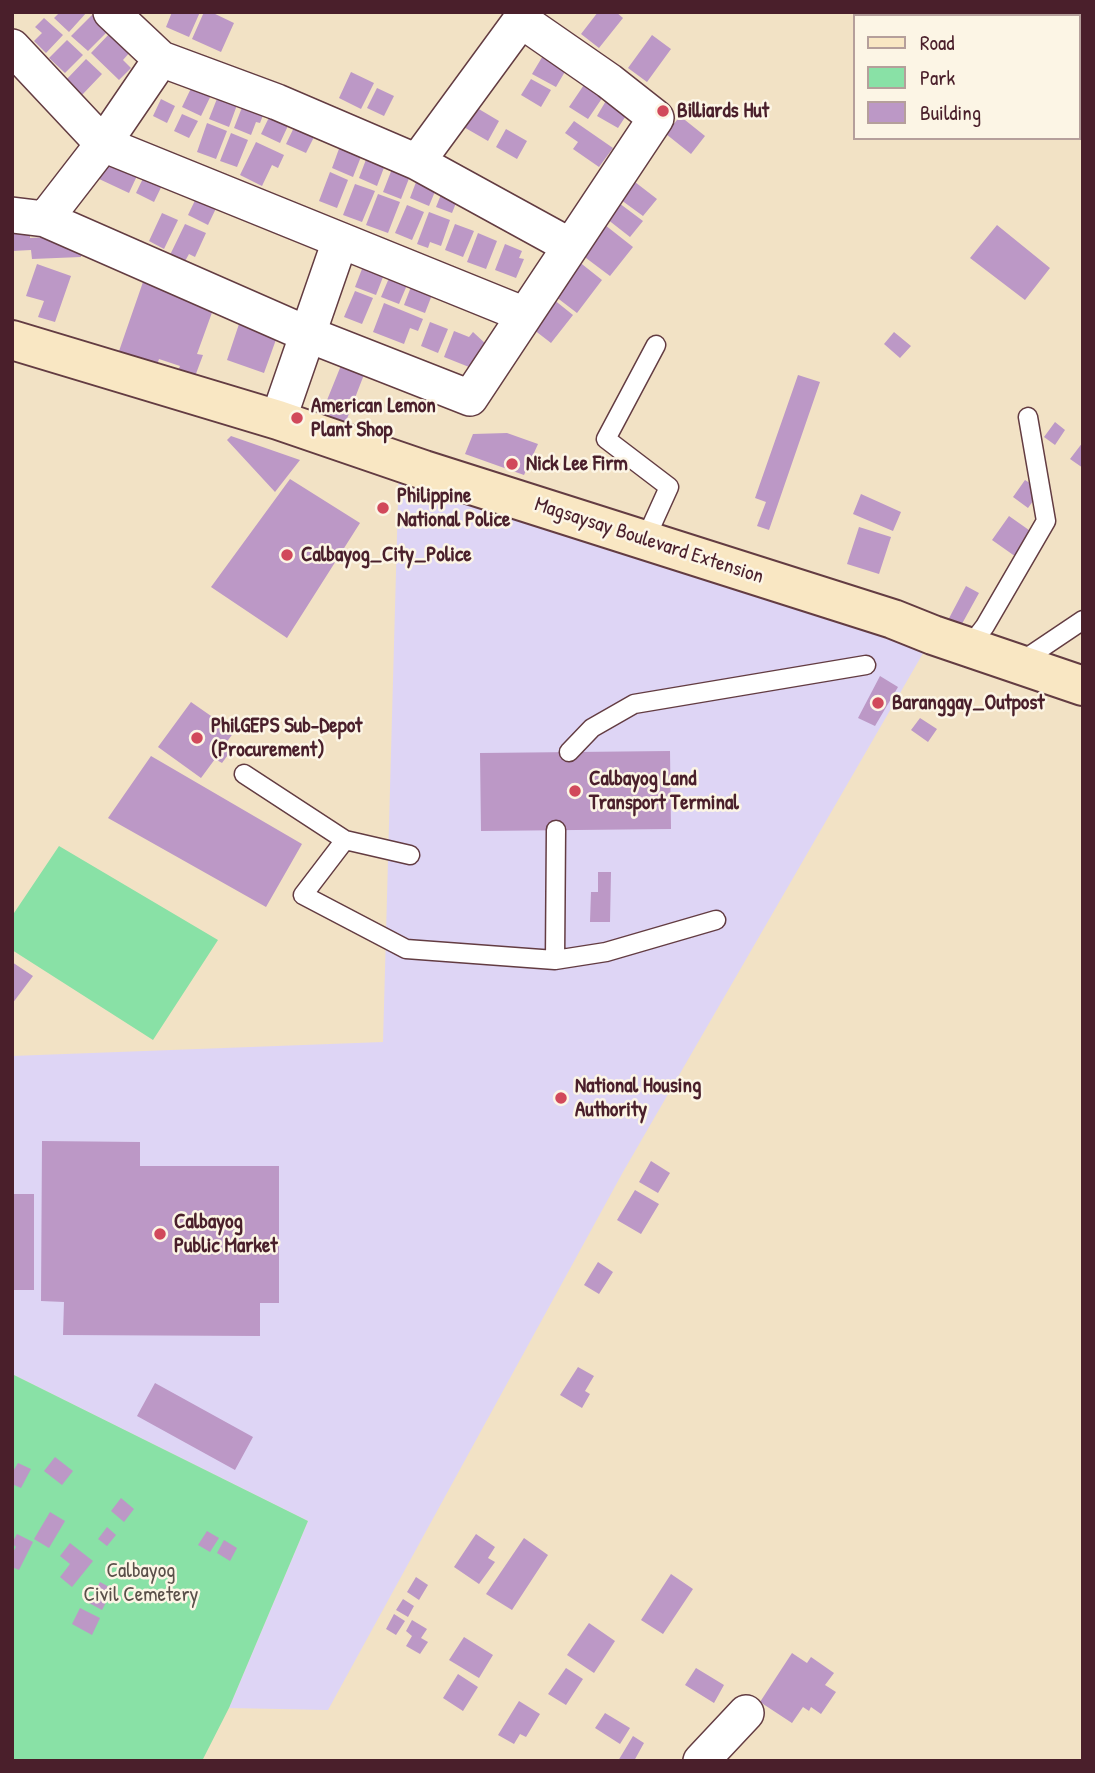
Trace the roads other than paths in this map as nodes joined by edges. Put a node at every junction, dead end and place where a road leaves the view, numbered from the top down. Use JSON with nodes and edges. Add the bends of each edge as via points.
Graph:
{"nodes":[{"id":1,"x":111,"y":12,"type":"edge"},
{"id":2,"x":12,"y":47,"type":"edge"},
{"id":3,"x":161,"y":59,"type":"junction"},
{"id":4,"x":103,"y":144,"type":"junction"},
{"id":5,"x":417,"y":162,"type":"junction"},
{"id":6,"x":29,"y":217,"type":"edge"},
{"id":7,"x":340,"y":241,"type":"junction"},
{"id":8,"x":570,"y":246,"type":"junction"},
{"id":9,"x":525,"y":315,"type":"junction"},
{"id":10,"x":307,"y":334,"type":"junction"},
{"id":11,"x":12,"y":340,"type":"edge"},
{"id":12,"x":656,"y":345,"type":"dead end"},
{"id":13,"x":1028,"y":418,"type":"dead end"},
{"id":14,"x":278,"y":421,"type":"junction"},
{"id":15,"x":645,"y":540,"type":"junction"},
{"id":16,"x":1083,"y":620,"type":"edge"},
{"id":17,"x":969,"y":647,"type":"junction"},
{"id":18,"x":1017,"y":664,"type":"junction"},
{"id":19,"x":866,"y":665,"type":"dead end"},
{"id":20,"x":1083,"y":686,"type":"edge"},
{"id":21,"x":569,"y":752,"type":"dead end"},
{"id":22,"x":244,"y":774,"type":"dead end"},
{"id":23,"x":556,"y":830,"type":"dead end"},
{"id":24,"x":345,"y":840,"type":"junction"},
{"id":25,"x":410,"y":855,"type":"dead end"},
{"id":26,"x":716,"y":920,"type":"dead end"},
{"id":27,"x":555,"y":960,"type":"junction"},
{"id":28,"x":746,"y":1713,"type":"dead end"},
{"id":29,"x":701,"y":1761,"type":"edge"}],
"edges":[{"from":1,"to":3,"type":"street"},
{"from":2,"to":4,"type":"street"},
{"from":3,"to":4,"type":"street"},
{"from":3,"to":5,"type":"street"},
{"from":4,"to":6,"type":"street"},
{"from":4,"to":7,"type":"street"},
{"from":5,"to":8,"type":"street"},
{"from":5,"to":8,"type":"street","via":[[521,20],[656,118]]},
{"from":6,"to":10,"type":"street"},
{"from":7,"to":9,"type":"street"},
{"from":7,"to":10,"type":"street"},
{"from":8,"to":9,"type":"street"},
{"from":9,"to":10,"type":"street","via":[[470,398]]},
{"from":10,"to":14,"type":"street"},
{"from":11,"to":14,"type":"street","name":"Magsaysay Boulevard Extension"},
{"from":12,"to":15,"type":"lane","via":[[606,439],[669,486]]},
{"from":13,"to":17,"type":"lane","via":[[1046,521]]},
{"from":14,"to":15,"type":"street","name":"Magsaysay Boulevard Extension"},
{"from":15,"to":17,"type":"street","name":"Magsaysay Boulevard Extension"},
{"from":16,"to":18,"type":"lane"},
{"from":17,"to":18,"type":"street","name":"Magsaysay Boulevard Extension"},
{"from":18,"to":20,"type":"street","name":"Magsaysay Boulevard Extension"},
{"from":19,"to":21,"type":"lane","via":[[634,704],[592,728]]},
{"from":22,"to":24,"type":"lane"},
{"from":23,"to":27,"type":"lane"},
{"from":24,"to":25,"type":"lane"},
{"from":24,"to":27,"type":"lane","via":[[303,895],[406,948]]},
{"from":26,"to":27,"type":"lane","via":[[606,951]]},
{"from":28,"to":29,"type":"street"}]}
